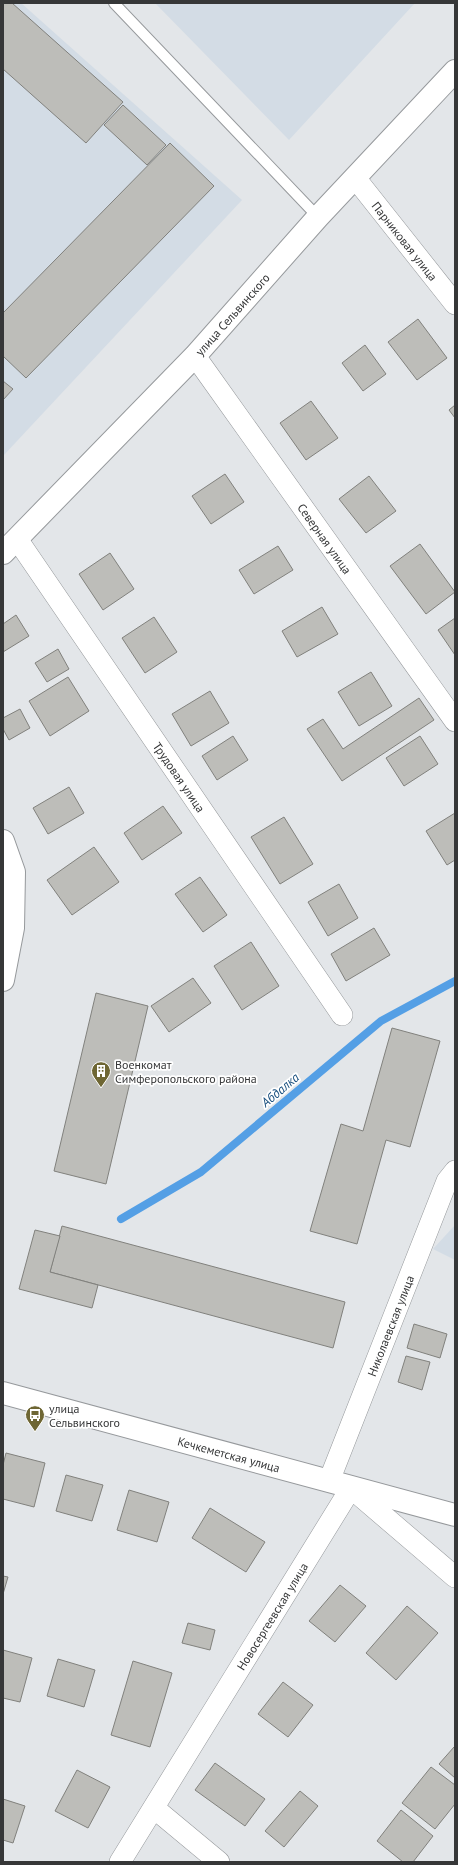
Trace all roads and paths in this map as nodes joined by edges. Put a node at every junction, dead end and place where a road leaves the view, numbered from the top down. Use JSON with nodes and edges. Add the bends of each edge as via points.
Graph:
{"nodes":[{"id":1,"x":114,"y":3,"type":"edge"},
{"id":2,"x":453,"y":74,"type":"edge"},
{"id":3,"x":356,"y":178,"type":"junction"},
{"id":4,"x":318,"y":217,"type":"junction"},
{"id":5,"x":455,"y":304,"type":"edge"},
{"id":6,"x":195,"y":356,"type":"junction"},
{"id":7,"x":10,"y":546,"type":"edge"},
{"id":8,"x":455,"y":721,"type":"edge"},
{"id":9,"x":3,"y":841,"type":"edge"},
{"id":10,"x":3,"y":980,"type":"edge"},
{"id":11,"x":342,"y":1015,"type":"dead end"},
{"id":12,"x":455,"y":1171,"type":"edge"},
{"id":13,"x":3,"y":1393,"type":"edge"},
{"id":14,"x":329,"y":1482,"type":"junction"},
{"id":15,"x":351,"y":1488,"type":"junction"},
{"id":16,"x":455,"y":1515,"type":"edge"},
{"id":17,"x":455,"y":1578,"type":"edge"},
{"id":18,"x":154,"y":1808,"type":"junction"},
{"id":19,"x":120,"y":1862,"type":"edge"},
{"id":20,"x":219,"y":1862,"type":"edge"}],
"edges":[{"from":1,"to":4,"type":"lane"},
{"from":2,"to":3,"type":"street","name":"улица Сельвинского"},
{"from":3,"to":4,"type":"street","name":"улица Сельвинского"},
{"from":3,"to":5,"type":"street","name":"Парниковая улица"},
{"from":4,"to":6,"type":"street","name":"улица Сельвинского"},
{"from":6,"to":7,"type":"street","name":"улица Сельвинского"},
{"from":6,"to":8,"type":"street","name":"Северная улица"},
{"from":7,"to":11,"type":"street","name":"Трудовая улица"},
{"from":9,"to":10,"type":"street","via":[[14,872],[13,928]]},
{"from":12,"to":14,"type":"street","name":"Николаевская улица","via":[[447,1181]]},
{"from":13,"to":14,"type":"street","name":"Кечкеметская улица"},
{"from":14,"to":15,"type":"street","name":"Кечкеметская улица"},
{"from":15,"to":16,"type":"street","name":"Кечкеметская улица"},
{"from":15,"to":17,"type":"street"},
{"from":15,"to":18,"type":"street","name":"Новосергеевская улица"},
{"from":18,"to":19,"type":"street","name":"Новосергеевская улица"},
{"from":18,"to":20,"type":"street"}]}
